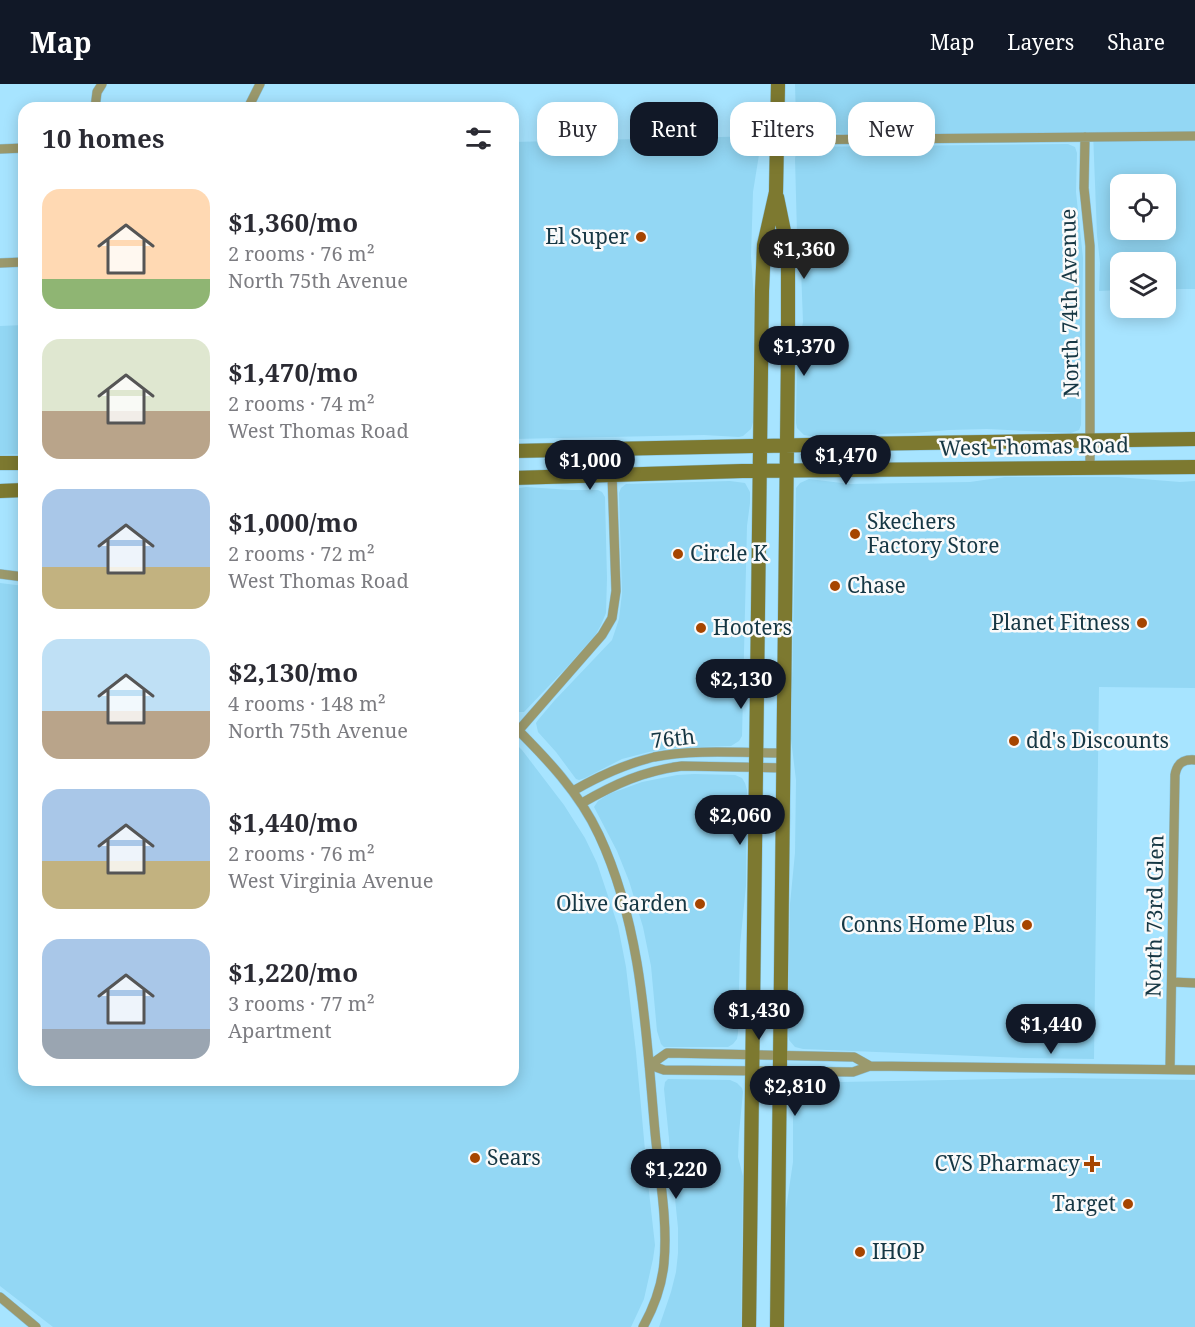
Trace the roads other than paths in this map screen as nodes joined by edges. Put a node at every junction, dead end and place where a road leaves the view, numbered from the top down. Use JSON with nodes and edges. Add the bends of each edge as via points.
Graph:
{"nodes":[{"id":1,"x":102,"y":84,"type":"edge"},
{"id":2,"x":260,"y":84,"type":"edge"},
{"id":3,"x":778,"y":84,"type":"edge"},
{"id":4,"x":96,"y":102,"type":"edge"},
{"id":5,"x":251,"y":102,"type":"edge"},
{"id":6,"x":778,"y":102,"type":"edge"},
{"id":7,"x":1195,"y":136,"type":"edge"},
{"id":8,"x":1085,"y":137,"type":"junction"},
{"id":9,"x":836,"y":139,"type":"edge"},
{"id":10,"x":0,"y":148,"type":"edge"},
{"id":11,"x":18,"y":148,"type":"edge"},
{"id":12,"x":777,"y":156,"type":"edge"},
{"id":13,"x":776,"y":192,"type":"junction"},
{"id":14,"x":18,"y":262,"type":"edge"},
{"id":15,"x":0,"y":263,"type":"edge"},
{"id":16,"x":1195,"y":439,"type":"edge"},
{"id":17,"x":1090,"y":441,"type":"junction"},
{"id":18,"x":760,"y":446,"type":"junction"},
{"id":19,"x":787,"y":446,"type":"junction"},
{"id":20,"x":519,"y":451,"type":"edge"},
{"id":21,"x":0,"y":463,"type":"edge"},
{"id":22,"x":18,"y":463,"type":"edge"},
{"id":23,"x":1195,"y":467,"type":"edge"},
{"id":24,"x":1090,"y":468,"type":"junction"},
{"id":25,"x":760,"y":470,"type":"junction"},
{"id":26,"x":787,"y":470,"type":"junction"},
{"id":27,"x":612,"y":474,"type":"junction"},
{"id":28,"x":519,"y":479,"type":"edge"},
{"id":29,"x":18,"y":490,"type":"edge"},
{"id":30,"x":0,"y":491,"type":"edge"},
{"id":31,"x":0,"y":574,"type":"edge"},
{"id":32,"x":18,"y":576,"type":"edge"},
{"id":33,"x":519,"y":725,"type":"edge"},
{"id":34,"x":519,"y":731,"type":"edge"},
{"id":35,"x":784,"y":753,"type":"junction"},
{"id":36,"x":756,"y":760,"type":"junction"},
{"id":37,"x":1195,"y":760,"type":"edge"},
{"id":38,"x":784,"y":768,"type":"junction"},
{"id":39,"x":573,"y":791,"type":"junction"},
{"id":40,"x":582,"y":803,"type":"junction"},
{"id":41,"x":1172,"y":982,"type":"junction"},
{"id":42,"x":1195,"y":983,"type":"edge"},
{"id":43,"x":753,"y":1055,"type":"junction"},
{"id":44,"x":780,"y":1056,"type":"junction"},
{"id":45,"x":650,"y":1065,"type":"junction"},
{"id":46,"x":870,"y":1066,"type":"junction"},
{"id":47,"x":1170,"y":1069,"type":"junction"},
{"id":48,"x":1195,"y":1070,"type":"edge"},
{"id":49,"x":752,"y":1072,"type":"junction"},
{"id":50,"x":780,"y":1072,"type":"junction"},
{"id":51,"x":0,"y":1297,"type":"edge"},
{"id":52,"x":36,"y":1327,"type":"edge"},
{"id":53,"x":643,"y":1327,"type":"edge"},
{"id":54,"x":749,"y":1327,"type":"edge"},
{"id":55,"x":777,"y":1327,"type":"edge"}],
"edges":[{"from":1,"to":4,"type":"street"},
{"from":2,"to":5,"type":"street"},
{"from":3,"to":6,"type":"main road"},
{"from":7,"to":8,"type":"street"},
{"from":8,"to":9,"type":"street"},
{"from":8,"to":17,"type":"street","name":"North 74th Avenue","via":[[1084,188],[1090,246]]},
{"from":10,"to":11,"type":"street"},
{"from":12,"to":13,"type":"main road"},
{"from":13,"to":18,"type":"main road","via":[[764,244]]},
{"from":13,"to":19,"type":"main road","via":[[788,251]]},
{"from":14,"to":15,"type":"street"},
{"from":16,"to":17,"type":"main road","name":"West Thomas Road"},
{"from":17,"to":19,"type":"main road","name":"West Thomas Road"},
{"from":17,"to":24,"type":"street","name":"North 74th Avenue"},
{"from":18,"to":19,"type":"main road","name":"West Thomas Road"},
{"from":18,"to":20,"type":"main road","name":"West Thomas Road"},
{"from":18,"to":25,"type":"main road"},
{"from":19,"to":26,"type":"main road"},
{"from":21,"to":22,"type":"main road"},
{"from":23,"to":24,"type":"main road","name":"West Thomas Road"},
{"from":24,"to":26,"type":"main road","name":"West Thomas Road"},
{"from":25,"to":26,"type":"main road","name":"West Thomas Road"},
{"from":25,"to":27,"type":"main road","name":"West Thomas Road"},
{"from":25,"to":36,"type":"main road"},
{"from":26,"to":35,"type":"main road"},
{"from":27,"to":28,"type":"main road","name":"West Thomas Road"},
{"from":27,"to":33,"type":"street","via":[[616,577],[612,618],[602,635]]},
{"from":29,"to":30,"type":"main road"},
{"from":31,"to":32,"type":"street"},
{"from":34,"to":39,"type":"street"},
{"from":35,"to":36,"type":"street","name":"76th"},
{"from":35,"to":38,"type":"main road"},
{"from":36,"to":38,"type":"street","name":"76th"},
{"from":36,"to":39,"type":"street","name":"76th","via":[[687,753],[653,758],[606,773]]},
{"from":36,"to":40,"type":"street","name":"76th","via":[[666,768],[619,783]]},
{"from":36,"to":43,"type":"main road"},
{"from":37,"to":41,"type":"street","name":"North 73rd Glen","via":[[1182,761],[1175,775]]},
{"from":38,"to":44,"type":"main road"},
{"from":39,"to":40,"type":"street"},
{"from":40,"to":45,"type":"street","via":[[599,835],[625,908]]},
{"from":41,"to":42,"type":"street"},
{"from":41,"to":47,"type":"street","name":"North 73rd Glen"},
{"from":43,"to":44,"type":"street"},
{"from":43,"to":45,"type":"street","via":[[667,1053]]},
{"from":43,"to":49,"type":"main road"},
{"from":44,"to":46,"type":"street","via":[[854,1057]]},
{"from":44,"to":50,"type":"main road"},
{"from":45,"to":49,"type":"street","via":[[664,1070]]},
{"from":45,"to":53,"type":"street","via":[[665,1237],[659,1290]]},
{"from":46,"to":47,"type":"street"},
{"from":46,"to":50,"type":"street","via":[[853,1072]]},
{"from":47,"to":48,"type":"street"},
{"from":49,"to":50,"type":"street"},
{"from":49,"to":54,"type":"main road"},
{"from":50,"to":55,"type":"main road"},
{"from":51,"to":52,"type":"street"}]}
